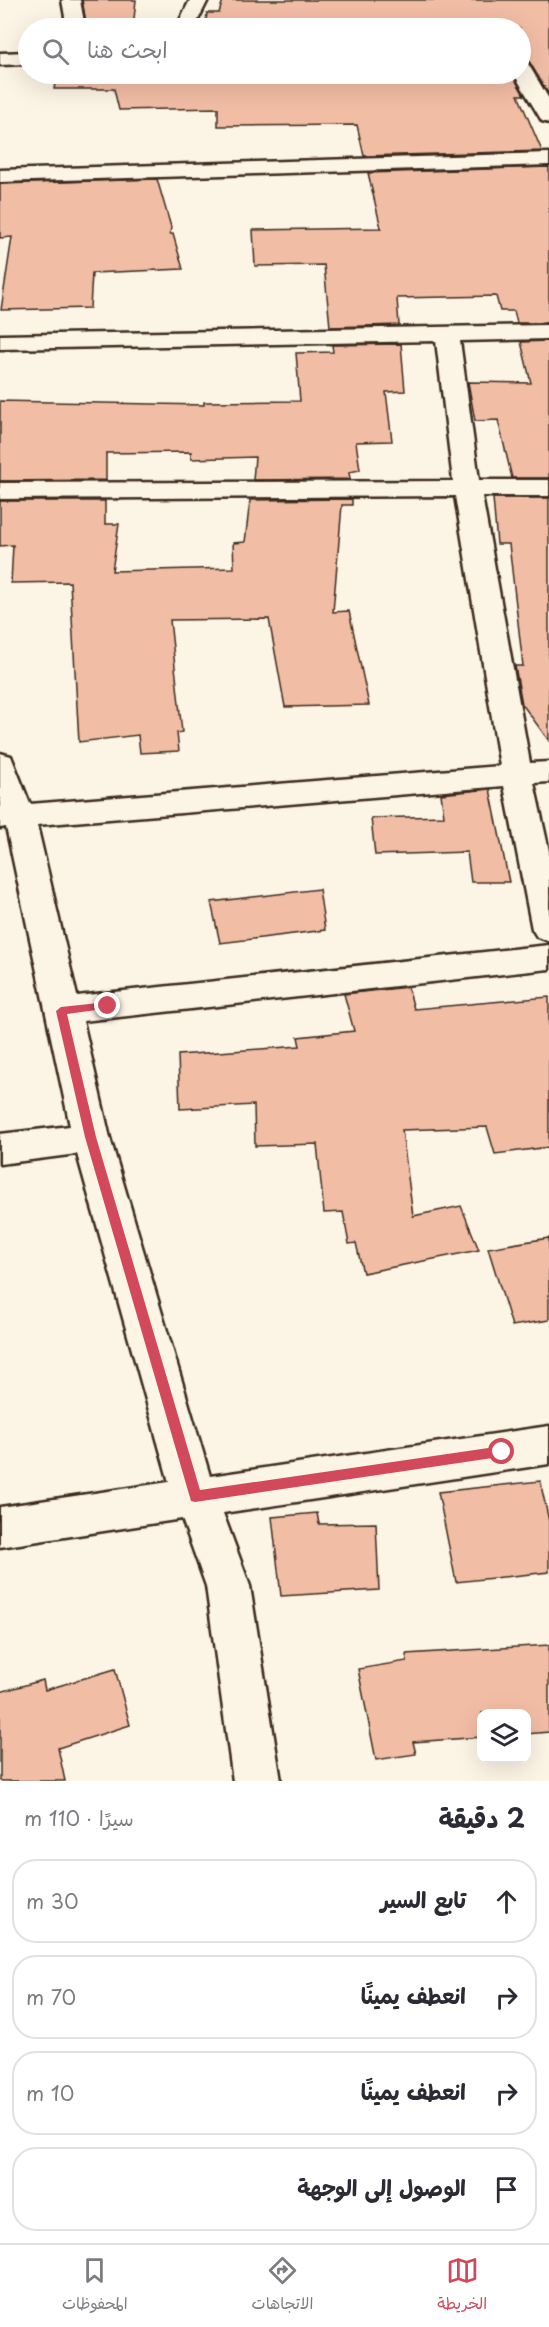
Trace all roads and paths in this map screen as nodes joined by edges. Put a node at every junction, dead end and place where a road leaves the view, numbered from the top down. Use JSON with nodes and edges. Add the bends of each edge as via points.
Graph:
{"nodes":[{"id":1,"x":71,"y":0,"type":"edge"},
{"id":2,"x":199,"y":0,"type":"edge"},
{"id":3,"x":74,"y":18,"type":"edge"},
{"id":4,"x":190,"y":18,"type":"edge"},
{"id":5,"x":18,"y":58,"type":"edge"},
{"id":6,"x":0,"y":59,"type":"edge"},
{"id":7,"x":531,"y":74,"type":"edge"},
{"id":8,"x":549,"y":117,"type":"edge"},
{"id":9,"x":549,"y":159,"type":"edge"},
{"id":10,"x":0,"y":176,"type":"edge"},
{"id":11,"x":447,"y":333,"type":"junction"},
{"id":12,"x":549,"y":333,"type":"edge"},
{"id":13,"x":0,"y":342,"type":"edge"},
{"id":14,"x":467,"y":487,"type":"junction"},
{"id":15,"x":549,"y":488,"type":"edge"},
{"id":16,"x":0,"y":491,"type":"edge"},
{"id":17,"x":0,"y":763,"type":"edge"},
{"id":18,"x":549,"y":772,"type":"edge"},
{"id":19,"x":517,"y":775,"type":"junction"},
{"id":20,"x":10,"y":817,"type":"edge"},
{"id":21,"x":549,"y":930,"type":"edge"},
{"id":22,"x":549,"y":957,"type":"edge"},
{"id":23,"x":61,"y":1011,"type":"junction"},
{"id":24,"x":91,"y":1137,"type":"junction"},
{"id":25,"x":0,"y":1149,"type":"edge"},
{"id":26,"x":549,"y":1445,"type":"edge"},
{"id":27,"x":195,"y":1497,"type":"junction"},
{"id":28,"x":0,"y":1527,"type":"edge"},
{"id":29,"x":257,"y":1781,"type":"edge"}],
"edges":[{"from":1,"to":3,"type":"street"},
{"from":2,"to":4,"type":"street"},
{"from":5,"to":6,"type":"street"},
{"from":7,"to":8,"type":"street"},
{"from":9,"to":10,"type":"street"},
{"from":11,"to":12,"type":"street"},
{"from":11,"to":13,"type":"street"},
{"from":11,"to":14,"type":"street"},
{"from":14,"to":15,"type":"street"},
{"from":14,"to":16,"type":"street"},
{"from":14,"to":19,"type":"street"},
{"from":17,"to":20,"type":"street"},
{"from":18,"to":19,"type":"street"},
{"from":19,"to":20,"type":"street"},
{"from":19,"to":21,"type":"street"},
{"from":20,"to":23,"type":"street"},
{"from":22,"to":23,"type":"street"},
{"from":23,"to":24,"type":"street"},
{"from":24,"to":25,"type":"street"},
{"from":24,"to":27,"type":"street"},
{"from":26,"to":27,"type":"street"},
{"from":27,"to":28,"type":"street"},
{"from":27,"to":29,"type":"street","via":[[228,1586]]}]}
